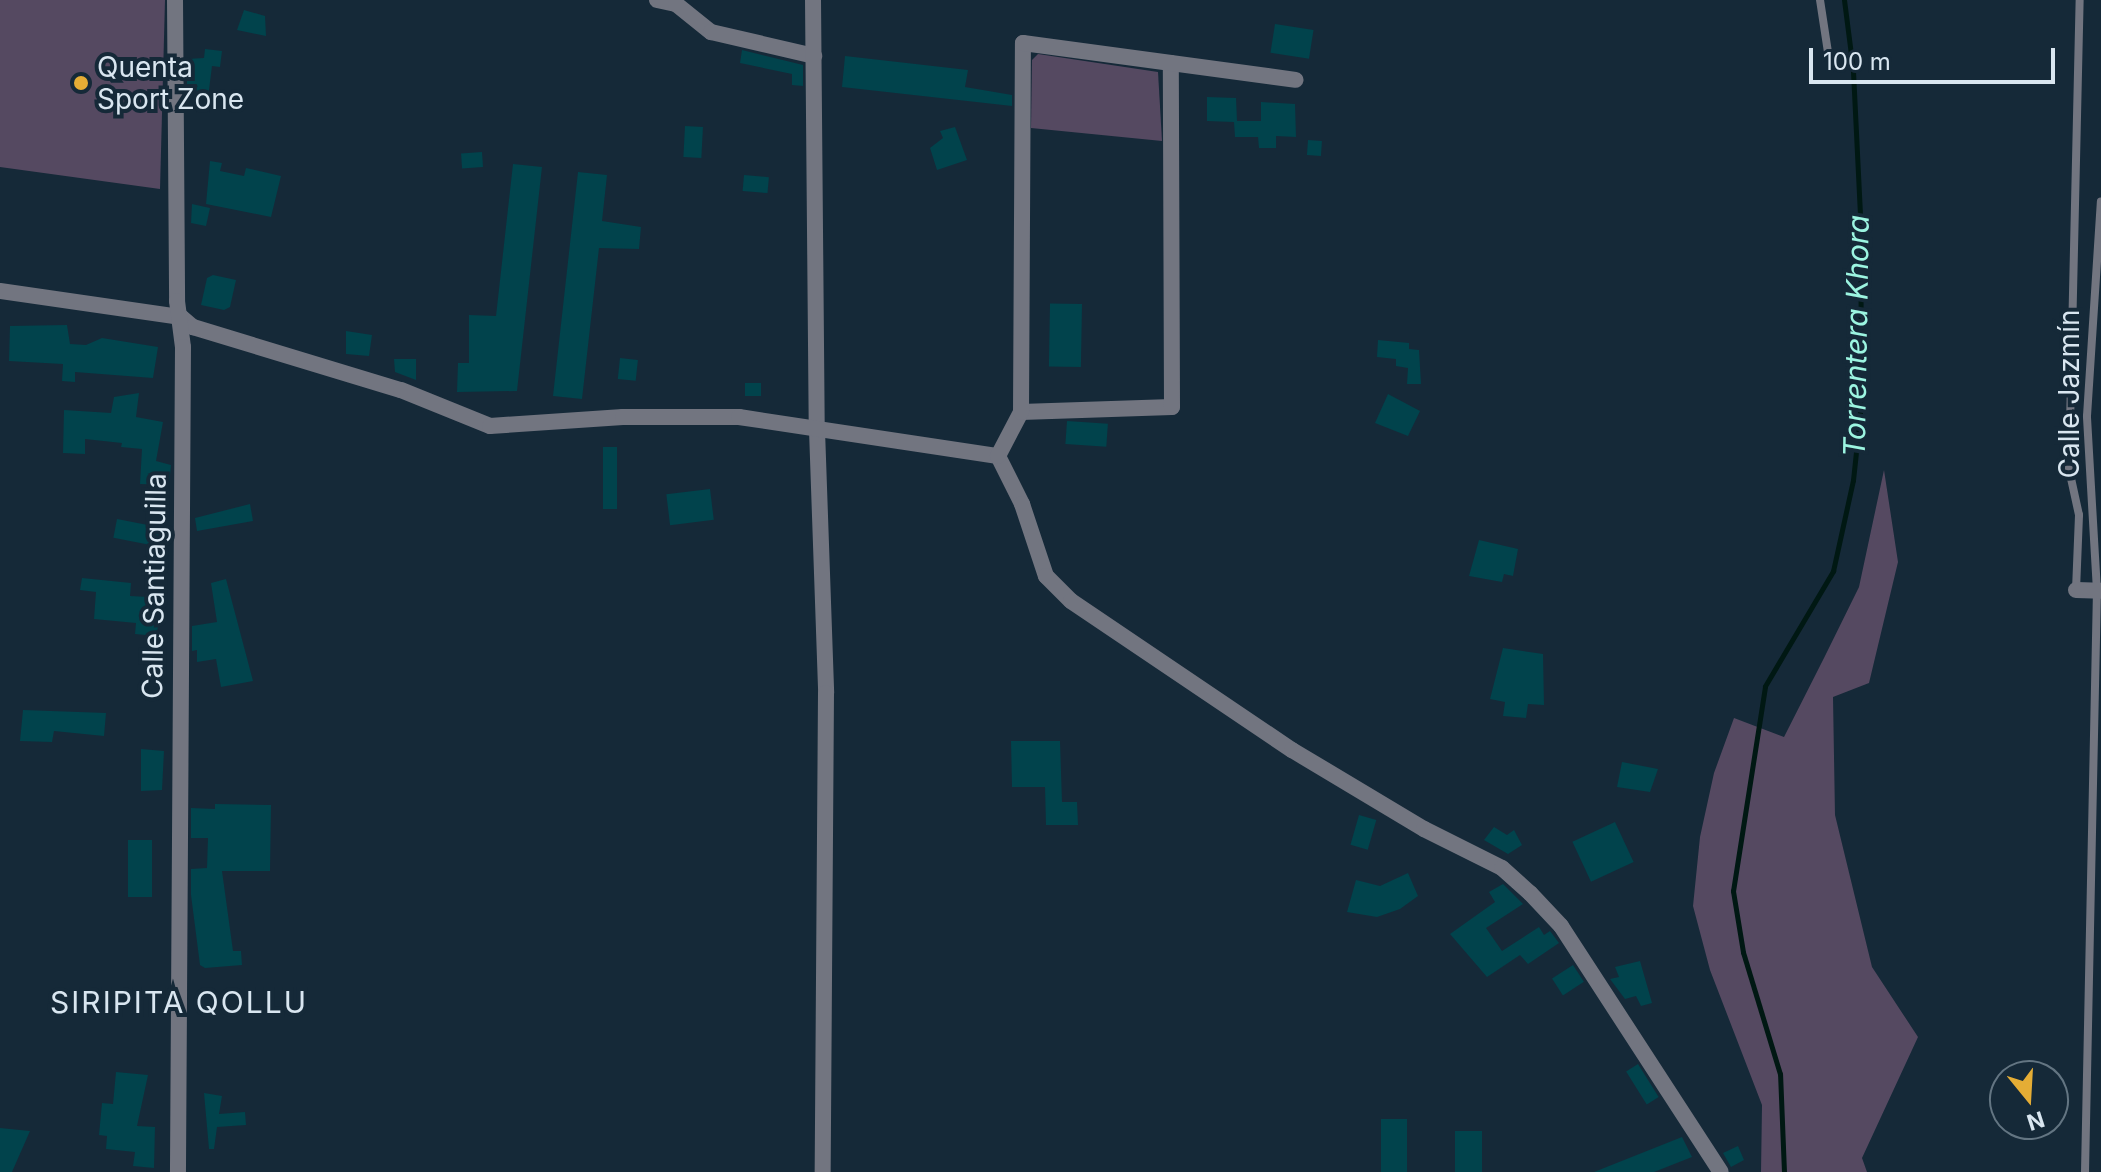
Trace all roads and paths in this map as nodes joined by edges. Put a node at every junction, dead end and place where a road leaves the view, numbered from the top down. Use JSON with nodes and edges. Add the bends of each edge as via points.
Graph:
{"nodes":[{"id":1,"x":175,"y":0,"type":"edge"},
{"id":2,"x":657,"y":0,"type":"edge"},
{"id":3,"x":813,"y":0,"type":"edge"},
{"id":4,"x":1820,"y":0,"type":"edge"},
{"id":5,"x":2080,"y":0,"type":"edge"},
{"id":6,"x":1828,"y":52,"type":"dead end"},
{"id":7,"x":814,"y":56,"type":"junction"},
{"id":8,"x":1171,"y":63,"type":"junction"},
{"id":9,"x":1296,"y":80,"type":"dead end"},
{"id":10,"x":2101,"y":201,"type":"edge"},
{"id":11,"x":0,"y":291,"type":"edge"},
{"id":12,"x":181,"y":317,"type":"junction"},
{"id":13,"x":1021,"y":412,"type":"junction"},
{"id":14,"x":817,"y":430,"type":"junction"},
{"id":15,"x":998,"y":456,"type":"junction"},
{"id":16,"x":2076,"y":590,"type":"joint"},
{"id":17,"x":2099,"y":591,"type":"edge"},
{"id":18,"x":178,"y":1172,"type":"edge"},
{"id":19,"x":823,"y":1172,"type":"edge"},
{"id":20,"x":1721,"y":1172,"type":"edge"},
{"id":21,"x":2085,"y":1172,"type":"edge"}],
"edges":[{"from":1,"to":12,"type":"street","name":"Calle Santiaguilla"},
{"from":2,"to":7,"type":"street","via":[[676,4],[711,32]]},
{"from":3,"to":7,"type":"street"},
{"from":4,"to":6,"type":"lane"},
{"from":5,"to":16,"type":"lane","via":[[2069,469],[2079,515]]},
{"from":7,"to":14,"type":"street"},
{"from":8,"to":9,"type":"street"},
{"from":8,"to":13,"type":"street","via":[[1172,407]]},
{"from":8,"to":13,"type":"street","via":[[1023,43]]},
{"from":10,"to":17,"type":"lane","name":"Calle Jazmín","via":[[2087,416]]},
{"from":11,"to":12,"type":"street"},
{"from":12,"to":14,"type":"street","via":[[193,327],[401,390],[490,426],[623,417],[739,417]]},
{"from":12,"to":18,"type":"street","name":"Calle Santiaguilla"},
{"from":13,"to":15,"type":"street"},
{"from":14,"to":15,"type":"street"},
{"from":14,"to":19,"type":"street","via":[[826,693]]},
{"from":15,"to":20,"type":"street","via":[[1022,504],[1046,576],[1071,601],[1292,750],[1424,829],[1502,868],[1530,893],[1561,926]]},
{"from":16,"to":17,"type":"street"},
{"from":17,"to":21,"type":"lane","name":"Calle Jazmín"}]}
